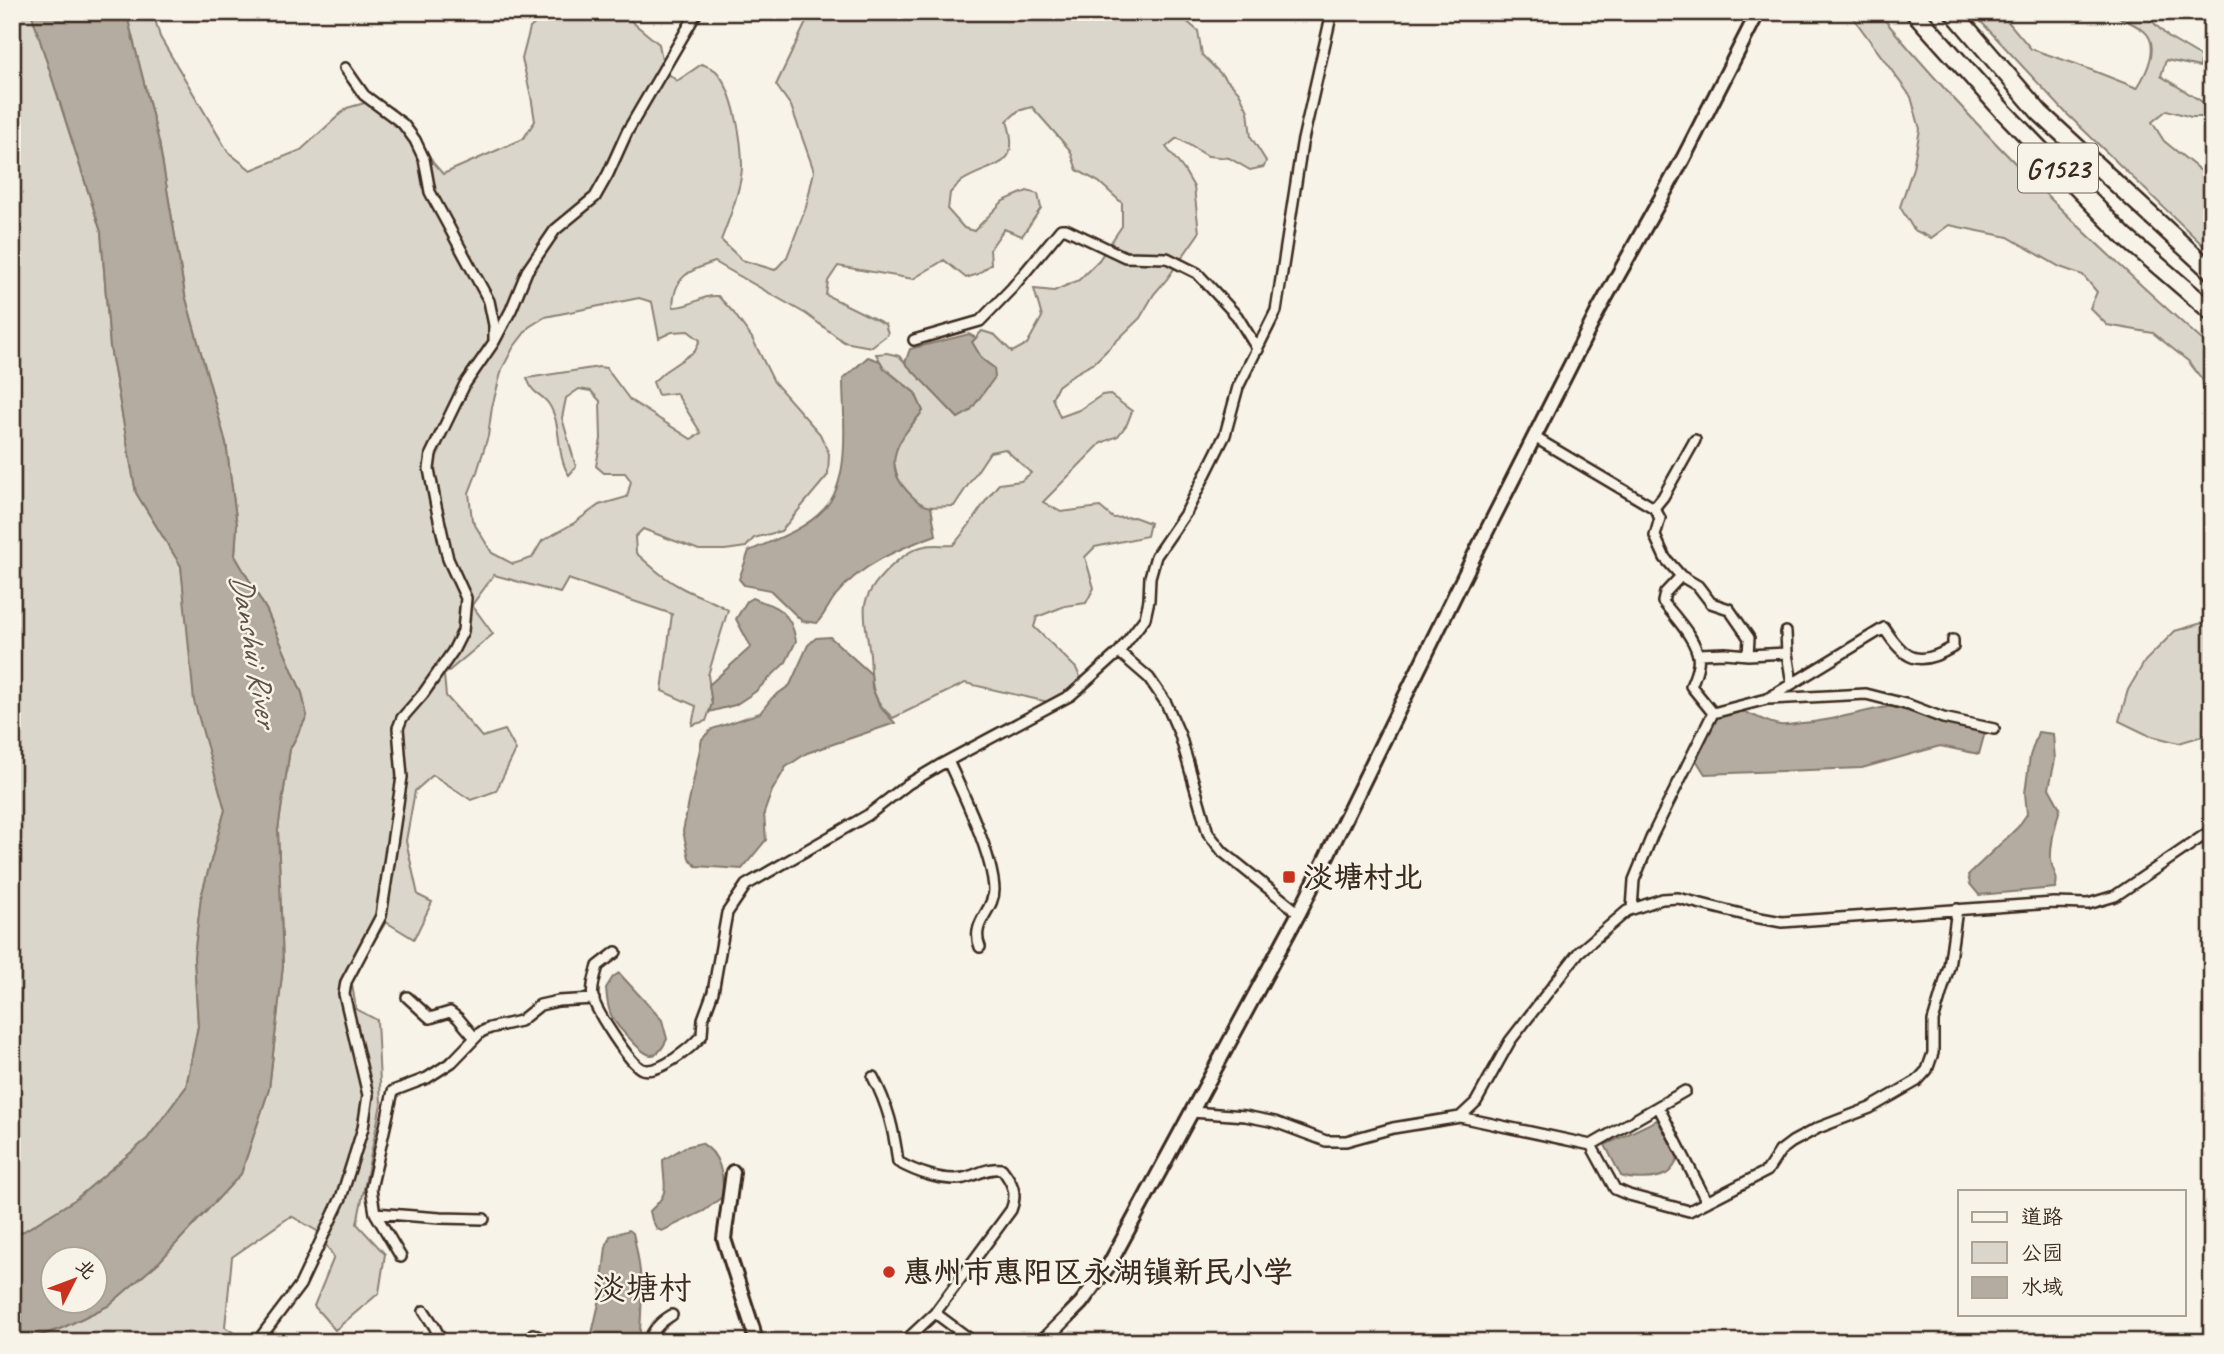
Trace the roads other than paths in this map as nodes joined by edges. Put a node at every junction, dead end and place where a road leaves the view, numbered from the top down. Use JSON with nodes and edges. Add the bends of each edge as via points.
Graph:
{"nodes":[{"id":1,"x":697,"y":12,"type":"edge"},
{"id":2,"x":1332,"y":12,"type":"edge"},
{"id":3,"x":1758,"y":12,"type":"edge"},
{"id":4,"x":1914,"y":12,"type":"edge"},
{"id":5,"x":1952,"y":12,"type":"edge"},
{"id":6,"x":345,"y":68,"type":"dead end"},
{"id":7,"x":2212,"y":272,"type":"edge"},
{"id":8,"x":2212,"y":312,"type":"edge"},
{"id":9,"x":914,"y":340,"type":"dead end"},
{"id":10,"x":494,"y":342,"type":"junction"},
{"id":11,"x":1258,"y":350,"type":"junction"},
{"id":12,"x":1534,"y":437,"type":"junction"},
{"id":13,"x":1695,"y":440,"type":"dead end"},
{"id":14,"x":1654,"y":508,"type":"junction"},
{"id":15,"x":1681,"y":576,"type":"junction"},
{"id":16,"x":1786,"y":632,"type":"dead end"},
{"id":17,"x":1953,"y":640,"type":"dead end"},
{"id":18,"x":1119,"y":652,"type":"junction"},
{"id":19,"x":1787,"y":653,"type":"junction"},
{"id":20,"x":1698,"y":654,"type":"junction"},
{"id":21,"x":1748,"y":655,"type":"junction"},
{"id":22,"x":1792,"y":684,"type":"junction"},
{"id":23,"x":1767,"y":699,"type":"junction"},
{"id":24,"x":1713,"y":713,"type":"junction"},
{"id":25,"x":1994,"y":729,"type":"dead end"},
{"id":26,"x":948,"y":761,"type":"junction"},
{"id":27,"x":2212,"y":830,"type":"edge"},
{"id":28,"x":1632,"y":909,"type":"junction"},
{"id":29,"x":1957,"y":909,"type":"junction"},
{"id":30,"x":1299,"y":913,"type":"junction"},
{"id":31,"x":980,"y":947,"type":"dead end"},
{"id":32,"x":616,"y":952,"type":"dead end"},
{"id":33,"x":407,"y":997,"type":"dead end"},
{"id":34,"x":594,"y":999,"type":"junction"},
{"id":35,"x":475,"y":1038,"type":"junction"},
{"id":36,"x":873,"y":1077,"type":"dead end"},
{"id":37,"x":1685,"y":1091,"type":"dead end"},
{"id":38,"x":1659,"y":1108,"type":"junction"},
{"id":39,"x":1192,"y":1112,"type":"junction"},
{"id":40,"x":1461,"y":1117,"type":"junction"},
{"id":41,"x":1591,"y":1144,"type":"junction"},
{"id":42,"x":733,"y":1172,"type":"dead end"},
{"id":43,"x":1707,"y":1202,"type":"junction"},
{"id":44,"x":375,"y":1213,"type":"junction"},
{"id":45,"x":484,"y":1219,"type":"dead end"},
{"id":46,"x":401,"y":1257,"type":"dead end"},
{"id":47,"x":424,"y":1311,"type":"dead end"},
{"id":48,"x":935,"y":1313,"type":"junction"},
{"id":49,"x":672,"y":1315,"type":"dead end"},
{"id":50,"x":533,"y":1334,"type":"dead end"},
{"id":51,"x":257,"y":1342,"type":"edge"},
{"id":52,"x":442,"y":1342,"type":"edge"},
{"id":53,"x":549,"y":1342,"type":"edge"},
{"id":54,"x":648,"y":1342,"type":"edge"},
{"id":55,"x":755,"y":1342,"type":"edge"},
{"id":56,"x":904,"y":1342,"type":"edge"},
{"id":57,"x":974,"y":1342,"type":"edge"},
{"id":58,"x":1042,"y":1342,"type":"edge"}],
"edges":[{"from":1,"to":10,"type":"street","via":[[595,197],[555,230],[527,271]]},
{"from":2,"to":11,"type":"street","via":[[1302,144],[1276,311]]},
{"from":3,"to":12,"type":"main road"},
{"from":4,"to":8,"type":"highway","number":"G1523","via":[[2125,237]]},
{"from":5,"to":7,"type":"highway","number":"G1523","via":[[2040,113]]},
{"from":6,"to":10,"type":"street","via":[[364,95],[403,124],[415,140],[430,192],[489,301]]},
{"from":9,"to":11,"type":"street","via":[[980,321],[1061,229],[1066,229],[1125,257],[1167,258],[1197,273],[1237,316]]},
{"from":10,"to":51,"type":"street","via":[[465,384],[430,454],[429,469],[448,559],[467,598],[463,631],[453,651],[398,728],[402,777],[381,916],[346,982],[344,993],[368,1095],[363,1128],[341,1198],[300,1285]]},
{"from":11,"to":18,"type":"street","via":[[1238,387],[1224,435],[1186,511],[1156,556],[1145,618]]},
{"from":12,"to":14,"type":"street"},
{"from":12,"to":30,"type":"main road"},
{"from":13,"to":14,"type":"street"},
{"from":14,"to":15,"type":"street","via":[[1660,517],[1655,536],[1658,547]]},
{"from":15,"to":20,"type":"street","via":[[1663,602]]},
{"from":15,"to":21,"type":"street","via":[[1698,586],[1711,603],[1728,609],[1749,638]]},
{"from":16,"to":19,"type":"street"},
{"from":17,"to":22,"type":"street","via":[[1953,647],[1941,654],[1917,658],[1899,650],[1884,628]]},
{"from":18,"to":26,"type":"street","via":[[1071,695]]},
{"from":18,"to":30,"type":"street","via":[[1149,678],[1166,703],[1208,833],[1223,852]]},
{"from":19,"to":21,"type":"street"},
{"from":19,"to":22,"type":"street"},
{"from":20,"to":21,"type":"street"},
{"from":20,"to":24,"type":"street","via":[[1691,686]]},
{"from":22,"to":23,"type":"street"},
{"from":23,"to":24,"type":"street"},
{"from":23,"to":25,"type":"street","via":[[1866,694]]},
{"from":24,"to":28,"type":"street","via":[[1643,858],[1634,880]]},
{"from":26,"to":31,"type":"street","via":[[992,876],[994,894],[981,920]]},
{"from":26,"to":34,"type":"street","via":[[846,828],[746,885],[727,913],[702,1035],[680,1057],[640,1068]]},
{"from":27,"to":29,"type":"street","via":[[2100,902]]},
{"from":28,"to":29,"type":"street","via":[[1678,898],[1782,922]]},
{"from":28,"to":40,"type":"street","via":[[1579,952],[1510,1041],[1476,1102]]},
{"from":29,"to":43,"type":"street","via":[[1927,1070],[1917,1081],[1870,1108],[1792,1142],[1767,1171]]},
{"from":30,"to":39,"type":"main road"},
{"from":32,"to":34,"type":"street","via":[[598,966]]},
{"from":33,"to":35,"type":"street","via":[[430,1018],[450,1012]]},
{"from":34,"to":35,"type":"street","via":[[540,1005],[520,1021],[490,1028]]},
{"from":35,"to":44,"type":"street","via":[[452,1062],[393,1090],[371,1189]]},
{"from":36,"to":48,"type":"street","via":[[894,1128],[898,1162],[944,1178],[1002,1169],[1012,1182],[1016,1199],[1011,1210]]},
{"from":37,"to":38,"type":"street"},
{"from":38,"to":41,"type":"street"},
{"from":38,"to":43,"type":"street"},
{"from":39,"to":40,"type":"street","via":[[1275,1122],[1326,1141],[1346,1141]]},
{"from":39,"to":58,"type":"main road","via":[[1104,1274]]},
{"from":40,"to":41,"type":"street"},
{"from":41,"to":43,"type":"street","via":[[1615,1189],[1689,1211]]},
{"from":42,"to":55,"type":"main road","via":[[724,1239]]},
{"from":44,"to":45,"type":"street"},
{"from":44,"to":46,"type":"street"},
{"from":47,"to":52,"type":"street"},
{"from":48,"to":56,"type":"street"},
{"from":48,"to":57,"type":"street"},
{"from":49,"to":54,"type":"street","via":[[654,1329]]},
{"from":50,"to":53,"type":"street"}]}
